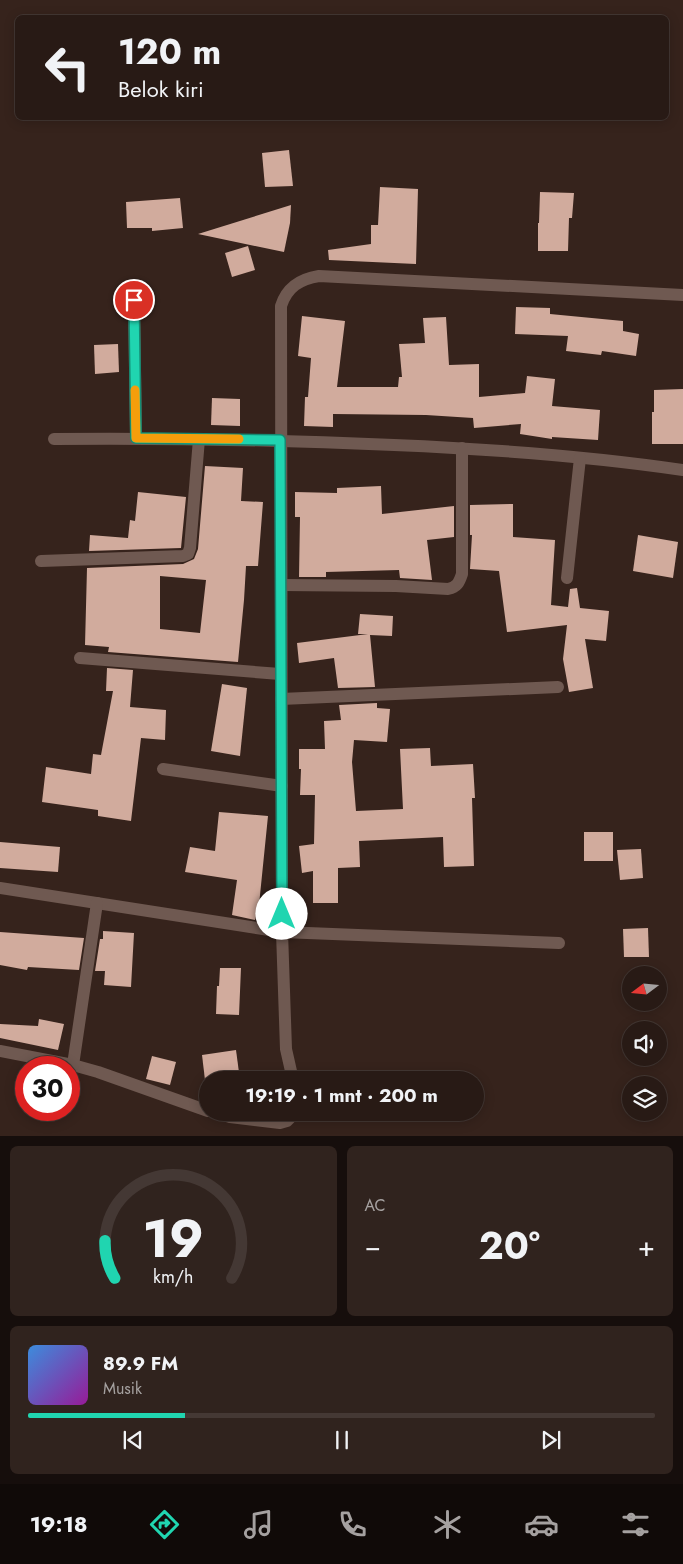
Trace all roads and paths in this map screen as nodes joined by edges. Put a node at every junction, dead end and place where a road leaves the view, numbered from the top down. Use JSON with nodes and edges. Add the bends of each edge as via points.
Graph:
{"nodes":[{"id":1,"x":683,"y":295,"type":"edge"},
{"id":2,"x":134,"y":300,"type":"dead end"},
{"id":3,"x":136,"y":438,"type":"junction"},
{"id":4,"x":54,"y":439,"type":"dead end"},
{"id":5,"x":199,"y":439,"type":"junction"},
{"id":6,"x":280,"y":440,"type":"junction"},
{"id":7,"x":462,"y":448,"type":"junction"},
{"id":8,"x":580,"y":458,"type":"junction"},
{"id":9,"x":683,"y":470,"type":"edge"},
{"id":10,"x":41,"y":561,"type":"dead end"},
{"id":11,"x":567,"y":578,"type":"dead end"},
{"id":12,"x":281,"y":585,"type":"junction"},
{"id":13,"x":80,"y":658,"type":"dead end"},
{"id":14,"x":280,"y":674,"type":"junction"},
{"id":15,"x":558,"y":687,"type":"dead end"},
{"id":16,"x":281,"y":699,"type":"junction"},
{"id":17,"x":164,"y":769,"type":"dead end"},
{"id":18,"x":282,"y":786,"type":"junction"},
{"id":19,"x":0,"y":888,"type":"edge"},
{"id":20,"x":97,"y":903,"type":"junction"},
{"id":21,"x":282,"y":932,"type":"junction"},
{"id":22,"x":559,"y":943,"type":"dead end"},
{"id":23,"x":0,"y":1051,"type":"edge"},
{"id":24,"x":26,"y":1056,"type":"edge"},
{"id":25,"x":74,"y":1056,"type":"edge"},
{"id":26,"x":80,"y":1067,"type":"edge"},
{"id":27,"x":291,"y":1071,"type":"edge"},
{"id":28,"x":199,"y":1108,"type":"edge"},
{"id":29,"x":266,"y":1121,"type":"edge"},
{"id":30,"x":288,"y":1121,"type":"edge"}],
"edges":[{"from":1,"to":6,"type":"street","via":[[308,278],[291,286],[281,306]]},
{"from":2,"to":3,"type":"street"},
{"from":3,"to":4,"type":"street"},
{"from":3,"to":5,"type":"street"},
{"from":5,"to":6,"type":"street"},
{"from":5,"to":10,"type":"street","via":[[188,554]]},
{"from":6,"to":7,"type":"street"},
{"from":6,"to":12,"type":"street"},
{"from":7,"to":8,"type":"street"},
{"from":7,"to":12,"type":"street","via":[[462,574],[456,587]]},
{"from":8,"to":9,"type":"street"},
{"from":8,"to":11,"type":"street"},
{"from":12,"to":14,"type":"street"},
{"from":13,"to":14,"type":"street"},
{"from":14,"to":16,"type":"street"},
{"from":15,"to":16,"type":"street"},
{"from":16,"to":18,"type":"street"},
{"from":17,"to":18,"type":"street"},
{"from":18,"to":21,"type":"street"},
{"from":19,"to":20,"type":"street"},
{"from":20,"to":21,"type":"street"},
{"from":20,"to":25,"type":"street"},
{"from":21,"to":22,"type":"street"},
{"from":21,"to":27,"type":"street","via":[[286,1050]]},
{"from":23,"to":24,"type":"street"},
{"from":26,"to":28,"type":"street"},
{"from":29,"to":30,"type":"street"}]}
